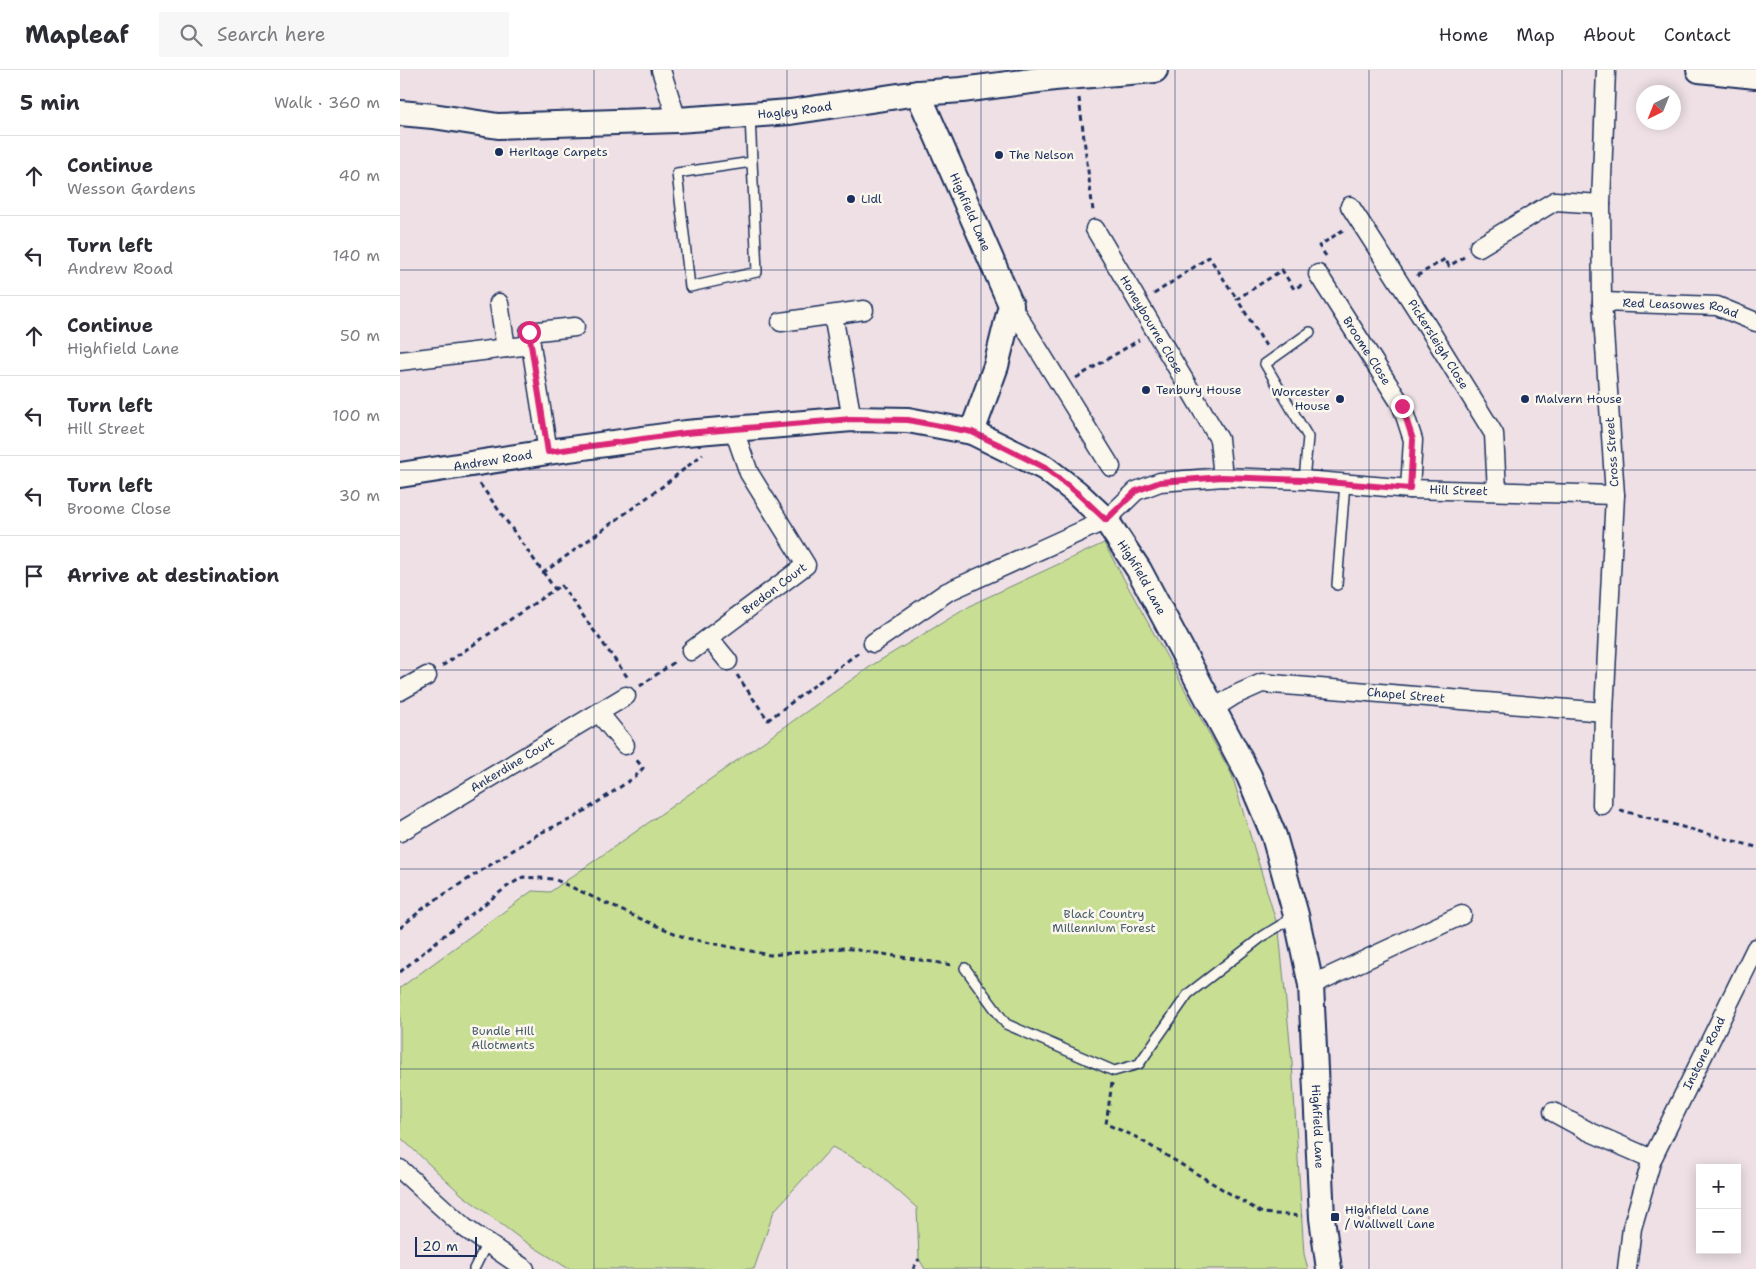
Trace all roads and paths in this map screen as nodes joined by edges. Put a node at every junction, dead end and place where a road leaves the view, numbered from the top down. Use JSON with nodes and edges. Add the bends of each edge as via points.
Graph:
{"nodes":[{"id":1,"x":661,"y":70,"type":"edge"},
{"id":2,"x":1154,"y":70,"type":"edge"},
{"id":3,"x":1606,"y":70,"type":"edge"},
{"id":4,"x":1699,"y":70,"type":"edge"},
{"id":5,"x":1077,"y":76,"type":"junction"},
{"id":6,"x":1756,"y":76,"type":"edge"},
{"id":7,"x":918,"y":93,"type":"junction"},
{"id":8,"x":400,"y":95,"type":"edge"},
{"id":9,"x":400,"y":113,"type":"edge"},
{"id":10,"x":433,"y":116,"type":"junction"},
{"id":11,"x":750,"y":116,"type":"junction"},
{"id":12,"x":677,"y":120,"type":"junction"},
{"id":13,"x":752,"y":162,"type":"junction"},
{"id":14,"x":1601,"y":204,"type":"junction"},
{"id":15,"x":1354,"y":213,"type":"joint"},
{"id":16,"x":1095,"y":229,"type":"joint"},
{"id":17,"x":1479,"y":247,"type":"joint"},
{"id":18,"x":1318,"y":274,"type":"junction"},
{"id":19,"x":1401,"y":287,"type":"junction"},
{"id":20,"x":1237,"y":299,"type":"junction"},
{"id":21,"x":1602,"y":302,"type":"junction"},
{"id":22,"x":499,"y":303,"type":"dead end"},
{"id":23,"x":1140,"y":304,"type":"junction"},
{"id":24,"x":1011,"y":305,"type":"junction"},
{"id":25,"x":864,"y":310,"type":"dead end"},
{"id":26,"x":833,"y":315,"type":"junction"},
{"id":27,"x":780,"y":322,"type":"dead end"},
{"id":28,"x":1756,"y":322,"type":"edge"},
{"id":29,"x":575,"y":327,"type":"dead end"},
{"id":30,"x":1155,"y":330,"type":"junction"},
{"id":31,"x":1310,"y":332,"type":"dead end"},
{"id":32,"x":531,"y":345,"type":"junction"},
{"id":33,"x":506,"y":348,"type":"junction"},
{"id":34,"x":1274,"y":358,"type":"junction"},
{"id":35,"x":400,"y":361,"type":"edge"},
{"id":36,"x":1062,"y":387,"type":"junction"},
{"id":37,"x":852,"y":419,"type":"junction"},
{"id":38,"x":734,"y":430,"type":"junction"},
{"id":39,"x":972,"y":432,"type":"junction"},
{"id":40,"x":548,"y":452,"type":"junction"},
{"id":41,"x":705,"y":452,"type":"dead end"},
{"id":42,"x":466,"y":464,"type":"junction"},
{"id":43,"x":1111,"y":467,"type":"dead end"},
{"id":44,"x":400,"y":475,"type":"edge"},
{"id":45,"x":1222,"y":477,"type":"junction"},
{"id":46,"x":1304,"y":480,"type":"junction"},
{"id":47,"x":1345,"y":483,"type":"junction"},
{"id":48,"x":1410,"y":489,"type":"junction"},
{"id":49,"x":1496,"y":491,"type":"junction"},
{"id":50,"x":1615,"y":495,"type":"junction"},
{"id":51,"x":1106,"y":520,"type":"junction"},
{"id":52,"x":543,"y":573,"type":"junction"},
{"id":53,"x":1337,"y":585,"type":"dead end"},
{"id":54,"x":555,"y":589,"type":"junction"},
{"id":55,"x":709,"y":638,"type":"junction"},
{"id":56,"x":873,"y":643,"type":"joint"},
{"id":57,"x":691,"y":651,"type":"joint"},
{"id":58,"x":728,"y":661,"type":"joint"},
{"id":59,"x":427,"y":676,"type":"joint"},
{"id":60,"x":400,"y":691,"type":"edge"},
{"id":61,"x":631,"y":692,"type":"junction"},
{"id":62,"x":1213,"y":708,"type":"junction"},
{"id":63,"x":1604,"y":712,"type":"junction"},
{"id":64,"x":599,"y":713,"type":"junction"},
{"id":65,"x":625,"y":745,"type":"joint"},
{"id":66,"x":1602,"y":805,"type":"joint"},
{"id":67,"x":400,"y":832,"type":"edge"},
{"id":68,"x":1756,"y":847,"type":"edge"},
{"id":69,"x":1296,"y":915,"type":"junction"},
{"id":70,"x":1462,"y":915,"type":"dead end"},
{"id":71,"x":400,"y":928,"type":"edge"},
{"id":72,"x":1756,"y":948,"type":"edge"},
{"id":73,"x":965,"y":968,"type":"joint"},
{"id":74,"x":400,"y":972,"type":"edge"},
{"id":75,"x":1311,"y":985,"type":"junction"},
{"id":76,"x":1114,"y":1071,"type":"junction"},
{"id":77,"x":1553,"y":1112,"type":"dead end"},
{"id":78,"x":1652,"y":1159,"type":"junction"},
{"id":79,"x":400,"y":1169,"type":"edge"},
{"id":80,"x":1322,"y":1218,"type":"junction"},
{"id":81,"x":487,"y":1242,"type":"junction"},
{"id":82,"x":919,"y":1259,"type":"dead end"},
{"id":83,"x":474,"y":1269,"type":"edge"},
{"id":84,"x":525,"y":1269,"type":"edge"},
{"id":85,"x":913,"y":1269,"type":"edge"},
{"id":86,"x":1329,"y":1269,"type":"edge"},
{"id":87,"x":1627,"y":1269,"type":"edge"}],
"edges":[{"from":1,"to":12,"type":"street"},
{"from":2,"to":5,"type":"street","name":"Hagley Road"},
{"from":3,"to":14,"type":"street","name":"Cross Street"},
{"from":4,"to":6,"type":"street"},
{"from":5,"to":7,"type":"street","name":"Hagley Road"},
{"from":5,"to":16,"type":"path"},
{"from":7,"to":11,"type":"street","name":"Hagley Road"},
{"from":7,"to":24,"type":"street","name":"Highfield Lane"},
{"from":8,"to":10,"type":"street","name":"Hagley Road"},
{"from":9,"to":10,"type":"street","name":"Hagley Road"},
{"from":10,"to":12,"type":"street","name":"Hagley Road","via":[[498,126]]},
{"from":11,"to":12,"type":"street","name":"Hagley Road"},
{"from":11,"to":13,"type":"lane"},
{"from":13,"to":13,"type":"lane","via":[[757,272],[690,287],[677,173]]},
{"from":14,"to":17,"type":"street","via":[[1554,201]]},
{"from":14,"to":21,"type":"street","name":"Cross Street"},
{"from":15,"to":18,"type":"path","via":[[1319,246],[1332,264]]},
{"from":15,"to":19,"type":"street","name":"Pickersleigh Close"},
{"from":16,"to":23,"type":"street","name":"Honeybourne Close"},
{"from":17,"to":19,"type":"path","via":[[1449,266],[1445,259]]},
{"from":18,"to":20,"type":"path","via":[[1294,289],[1282,270]]},
{"from":18,"to":48,"type":"street","name":"Broome Close","via":[[1402,406],[1413,440]]},
{"from":19,"to":49,"type":"street","name":"Pickersleigh Close","via":[[1494,434]]},
{"from":20,"to":23,"type":"path","via":[[1209,257]]},
{"from":20,"to":34,"type":"path"},
{"from":21,"to":28,"type":"street","name":"Red Leasowes Road","via":[[1716,306]]},
{"from":21,"to":50,"type":"street","name":"Cross Street"},
{"from":22,"to":33,"type":"street"},
{"from":23,"to":30,"type":"street","name":"Honeybourne Close"},
{"from":24,"to":36,"type":"street"},
{"from":24,"to":39,"type":"street","via":[[996,366]]},
{"from":25,"to":26,"type":"street"},
{"from":26,"to":27,"type":"street"},
{"from":26,"to":37,"type":"street"},
{"from":29,"to":32,"type":"street","via":[[529,332]]},
{"from":30,"to":36,"type":"path"},
{"from":30,"to":45,"type":"street","name":"Honeybourne Close","via":[[1219,439]]},
{"from":31,"to":34,"type":"lane"},
{"from":32,"to":33,"type":"street"},
{"from":32,"to":40,"type":"street"},
{"from":33,"to":35,"type":"street"},
{"from":34,"to":46,"type":"lane","via":[[1265,364],[1308,437]]},
{"from":36,"to":43,"type":"street"},
{"from":37,"to":38,"type":"street","name":"Andrew Road"},
{"from":37,"to":39,"type":"street","name":"Andrew Road","via":[[908,420]]},
{"from":38,"to":40,"type":"street","name":"Andrew Road","via":[[686,433]]},
{"from":38,"to":55,"type":"street","name":"Bredon Court","via":[[749,473],[806,565]]},
{"from":39,"to":51,"type":"street","name":"Highfield Lane","via":[[1045,468]]},
{"from":40,"to":42,"type":"street","name":"Andrew Road"},
{"from":41,"to":52,"type":"path"},
{"from":42,"to":44,"type":"street","name":"Andrew Road"},
{"from":42,"to":52,"type":"path"},
{"from":45,"to":46,"type":"street","name":"Hill Street"},
{"from":45,"to":51,"type":"street","name":"Hill Street","via":[[1160,482],[1136,491]]},
{"from":46,"to":47,"type":"street","name":"Hill Street"},
{"from":47,"to":48,"type":"street","name":"Hill Street"},
{"from":47,"to":53,"type":"lane"},
{"from":48,"to":49,"type":"street","name":"Hill Street"},
{"from":49,"to":50,"type":"street","name":"Hill Street"},
{"from":50,"to":63,"type":"street","name":"Cross Street"},
{"from":51,"to":56,"type":"street","name":"Hill Street","via":[[947,592]]},
{"from":51,"to":62,"type":"street","name":"Highfield Lane","via":[[1140,570]]},
{"from":52,"to":54,"type":"path"},
{"from":54,"to":59,"type":"path"},
{"from":54,"to":61,"type":"path","via":[[561,585]]},
{"from":55,"to":57,"type":"street","name":"Bredon Court"},
{"from":55,"to":58,"type":"street"},
{"from":56,"to":58,"type":"path","via":[[768,720]]},
{"from":57,"to":61,"type":"path"},
{"from":59,"to":60,"type":"street"},
{"from":61,"to":64,"type":"street","name":"Ankerdine Court"},
{"from":62,"to":63,"type":"street","name":"Chapel Street","via":[[1262,683]]},
{"from":62,"to":69,"type":"street","name":"Highfield Lane","via":[[1249,776],[1270,828]]},
{"from":63,"to":66,"type":"street","name":"Cross Street"},
{"from":64,"to":65,"type":"street"},
{"from":64,"to":67,"type":"street","name":"Ankerdine Court"},
{"from":65,"to":71,"type":"path","via":[[643,768],[635,777],[574,818],[540,833],[426,906]]},
{"from":66,"to":68,"type":"path"},
{"from":69,"to":75,"type":"street","name":"Highfield Lane"},
{"from":69,"to":76,"type":"lane","via":[[1263,936],[1188,994],[1139,1064]]},
{"from":70,"to":75,"type":"street"},
{"from":72,"to":78,"type":"street","name":"Instone Road"},
{"from":73,"to":74,"type":"path","via":[[845,948],[770,956],[686,938],[554,879],[523,877],[442,936]]},
{"from":73,"to":76,"type":"lane","via":[[1006,1024]]},
{"from":75,"to":80,"type":"street","name":"Highfield Lane"},
{"from":76,"to":80,"type":"path","via":[[1106,1124],[1134,1136],[1262,1213]]},
{"from":77,"to":78,"type":"street"},
{"from":78,"to":87,"type":"street","name":"Instone Road","via":[[1632,1228]]},
{"from":79,"to":81,"type":"street","via":[[465,1228]]},
{"from":80,"to":86,"type":"street","name":"Highfield Lane"},
{"from":81,"to":83,"type":"lane"},
{"from":81,"to":84,"type":"street"},
{"from":82,"to":85,"type":"path"}]}
